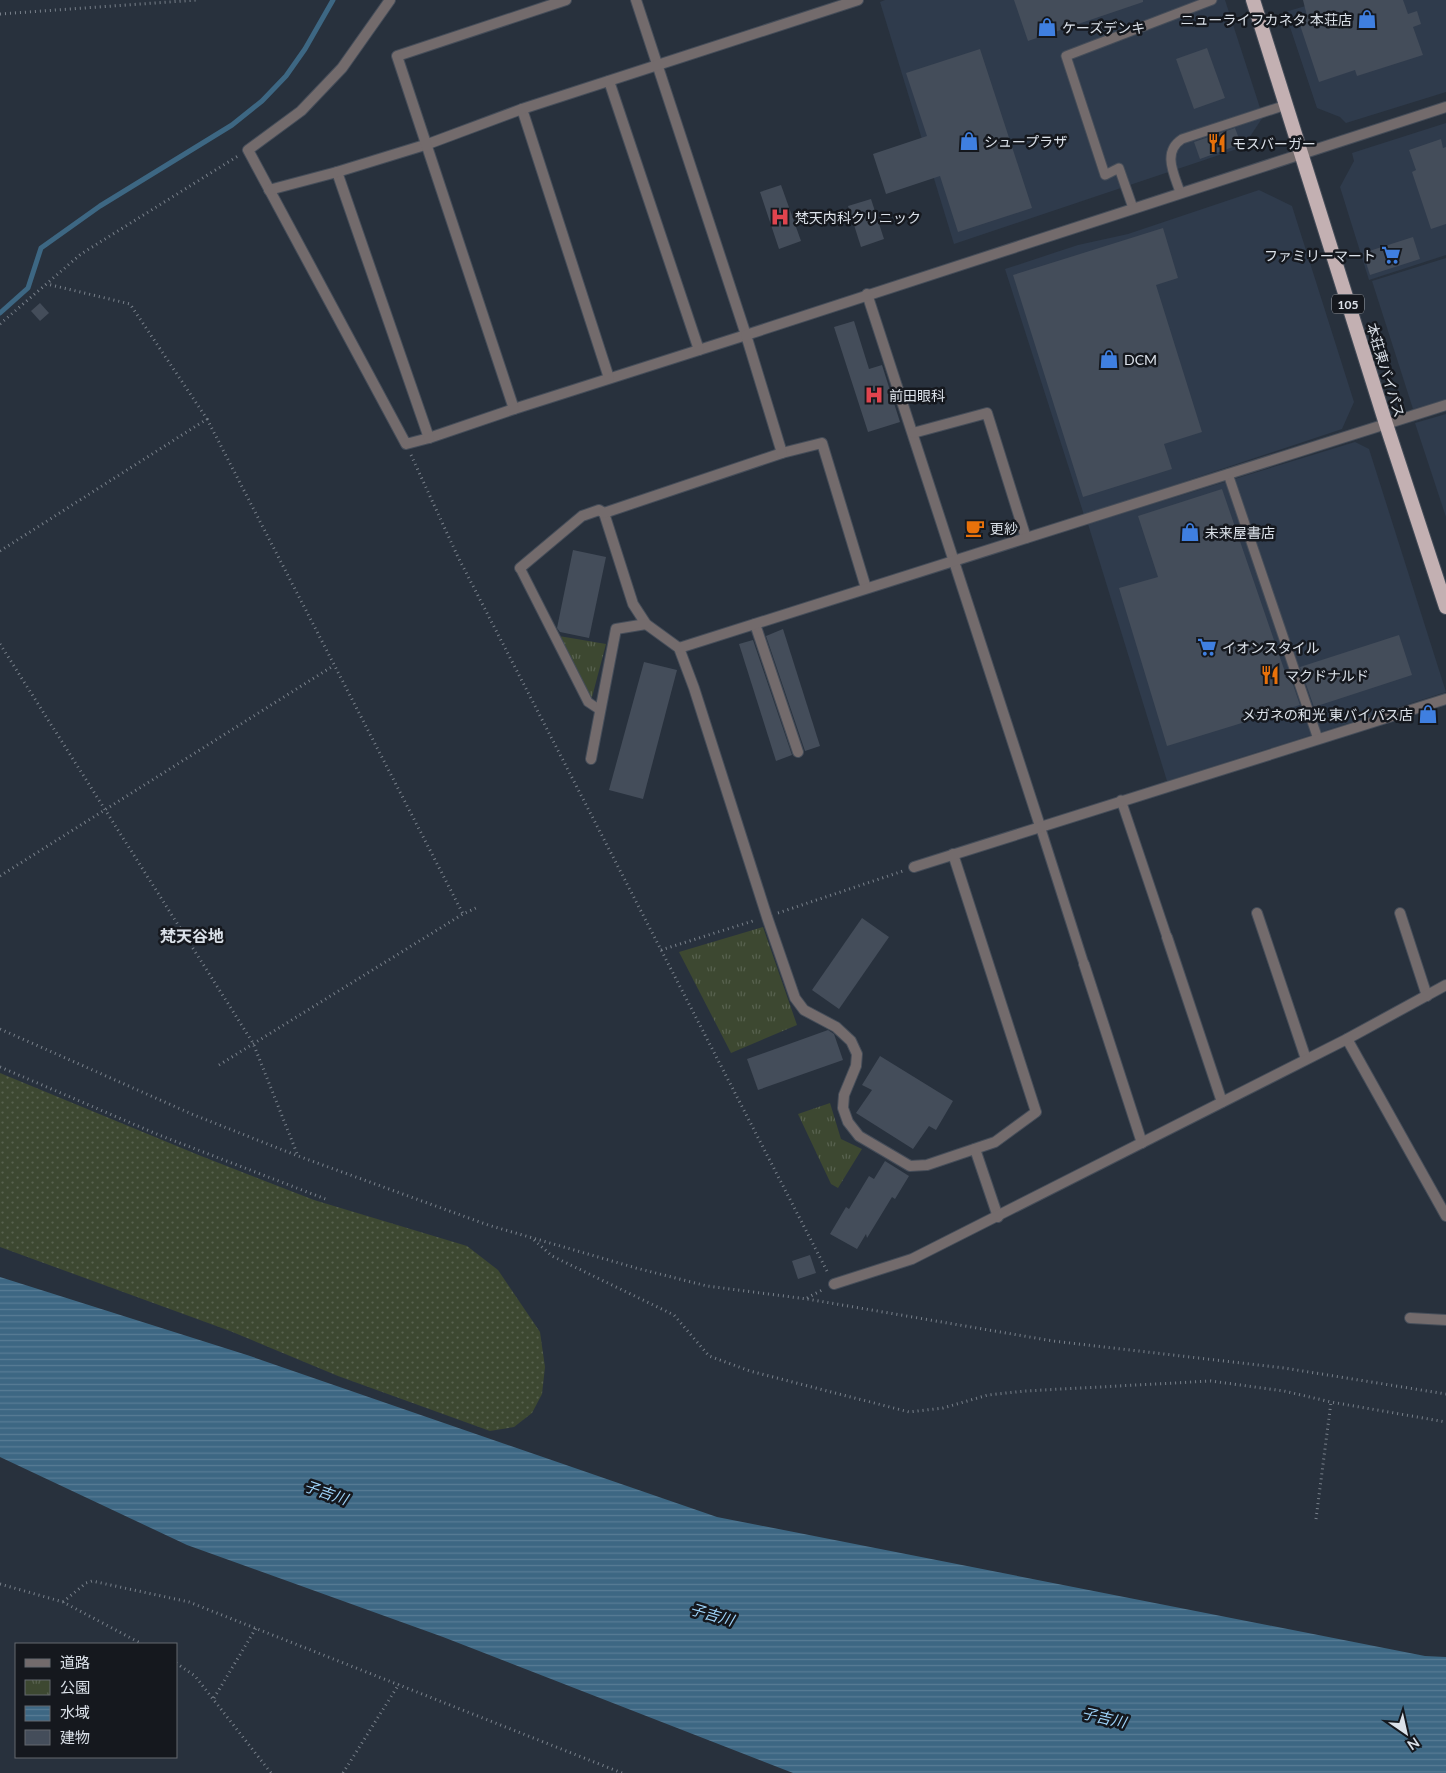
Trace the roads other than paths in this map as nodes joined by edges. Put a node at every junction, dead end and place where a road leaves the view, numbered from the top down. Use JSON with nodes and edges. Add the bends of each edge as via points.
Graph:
{"nodes":[{"id":1,"x":390,"y":0,"type":"edge"},
{"id":2,"x":566,"y":0,"type":"edge"},
{"id":3,"x":636,"y":0,"type":"edge"},
{"id":4,"x":858,"y":0,"type":"edge"},
{"id":5,"x":1212,"y":0,"type":"edge"},
{"id":6,"x":1253,"y":0,"type":"edge"},
{"id":7,"x":657,"y":66,"type":"junction"},
{"id":8,"x":609,"y":81,"type":"junction"},
{"id":9,"x":1286,"y":104,"type":"junction"},
{"id":10,"x":1446,"y":107,"type":"edge"},
{"id":11,"x":522,"y":109,"type":"junction"},
{"id":12,"x":428,"y":144,"type":"junction"},
{"id":13,"x":1301,"y":153,"type":"junction"},
{"id":14,"x":337,"y":172,"type":"junction"},
{"id":15,"x":269,"y":190,"type":"junction"},
{"id":16,"x":1180,"y":192,"type":"junction"},
{"id":17,"x":1133,"y":208,"type":"junction"},
{"id":18,"x":867,"y":294,"type":"junction"},
{"id":19,"x":746,"y":335,"type":"junction"},
{"id":20,"x":699,"y":350,"type":"junction"},
{"id":21,"x":609,"y":378,"type":"junction"},
{"id":22,"x":1446,"y":405,"type":"edge"},
{"id":23,"x":514,"y":409,"type":"junction"},
{"id":24,"x":1386,"y":424,"type":"junction"},
{"id":25,"x":913,"y":433,"type":"junction"},
{"id":26,"x":429,"y":438,"type":"junction"},
{"id":27,"x":782,"y":453,"type":"junction"},
{"id":28,"x":1228,"y":474,"type":"junction"},
{"id":29,"x":604,"y":513,"type":"junction"},
{"id":30,"x":1026,"y":538,"type":"junction"},
{"id":31,"x":953,"y":562,"type":"junction"},
{"id":32,"x":520,"y":568,"type":"joint"},
{"id":33,"x":866,"y":588,"type":"junction"},
{"id":34,"x":1446,"y":606,"type":"edge"},
{"id":35,"x":646,"y":624,"type":"junction"},
{"id":36,"x":756,"y":624,"type":"junction"},
{"id":37,"x":679,"y":648,"type":"junction"},
{"id":38,"x":1446,"y":699,"type":"edge"},
{"id":39,"x":600,"y":710,"type":"junction"},
{"id":40,"x":1318,"y":738,"type":"junction"},
{"id":41,"x":798,"y":752,"type":"dead end"},
{"id":42,"x":591,"y":759,"type":"dead end"},
{"id":43,"x":1121,"y":800,"type":"junction"},
{"id":44,"x":1040,"y":826,"type":"junction"},
{"id":45,"x":953,"y":854,"type":"junction"},
{"id":46,"x":914,"y":867,"type":"road end"},
{"id":47,"x":1257,"y":913,"type":"dead end"},
{"id":48,"x":1400,"y":913,"type":"dead end"},
{"id":49,"x":1167,"y":936,"type":"joint"},
{"id":50,"x":1084,"y":964,"type":"joint"},
{"id":51,"x":1446,"y":985,"type":"edge"},
{"id":52,"x":1427,"y":996,"type":"junction"},
{"id":53,"x":1347,"y":1039,"type":"junction"},
{"id":54,"x":1306,"y":1060,"type":"junction"},
{"id":55,"x":1222,"y":1102,"type":"junction"},
{"id":56,"x":1142,"y":1143,"type":"junction"},
{"id":57,"x":975,"y":1149,"type":"junction"},
{"id":58,"x":1446,"y":1216,"type":"edge"},
{"id":59,"x":998,"y":1217,"type":"junction"},
{"id":60,"x":834,"y":1284,"type":"road end"},
{"id":61,"x":1410,"y":1318,"type":"dead end"},
{"id":62,"x":1446,"y":1320,"type":"edge"}],
"edges":[{"from":1,"to":15,"type":"street","via":[[342,68],[301,111],[248,150]]},
{"from":2,"to":12,"type":"street","via":[[397,56]]},
{"from":3,"to":7,"type":"street"},
{"from":4,"to":7,"type":"street"},
{"from":5,"to":17,"type":"lane","via":[[1066,56],[1105,176],[1119,168]]},
{"from":6,"to":9,"type":"highway","name":"本荘東バイパス","number":"105"},
{"from":7,"to":8,"type":"street"},
{"from":7,"to":19,"type":"street"},
{"from":8,"to":11,"type":"street"},
{"from":8,"to":20,"type":"street"},
{"from":9,"to":13,"type":"highway","name":"本荘東バイパス","number":"105"},
{"from":9,"to":16,"type":"lane","via":[[1176,143],[1171,163]]},
{"from":10,"to":13,"type":"street"},
{"from":11,"to":12,"type":"street"},
{"from":11,"to":21,"type":"street"},
{"from":12,"to":14,"type":"street"},
{"from":12,"to":23,"type":"street"},
{"from":13,"to":16,"type":"street"},
{"from":13,"to":24,"type":"highway","name":"本荘東バイパス","number":"105"},
{"from":14,"to":15,"type":"street"},
{"from":14,"to":26,"type":"street"},
{"from":15,"to":26,"type":"street","via":[[406,444]]},
{"from":16,"to":17,"type":"street"},
{"from":17,"to":18,"type":"street"},
{"from":18,"to":19,"type":"street"},
{"from":18,"to":25,"type":"street"},
{"from":19,"to":20,"type":"street"},
{"from":19,"to":27,"type":"street"},
{"from":20,"to":21,"type":"street"},
{"from":21,"to":23,"type":"street"},
{"from":22,"to":24,"type":"street"},
{"from":23,"to":26,"type":"street"},
{"from":24,"to":28,"type":"street"},
{"from":24,"to":34,"type":"highway","name":"本荘東バイパス","number":"105"},
{"from":25,"to":30,"type":"street","via":[[987,414]]},
{"from":25,"to":31,"type":"street"},
{"from":27,"to":29,"type":"street"},
{"from":27,"to":33,"type":"street","via":[[822,443]]},
{"from":28,"to":30,"type":"street"},
{"from":28,"to":40,"type":"lane"},
{"from":29,"to":32,"type":"street","via":[[599,510],[582,516]]},
{"from":29,"to":35,"type":"street","via":[[633,604]]},
{"from":30,"to":31,"type":"street"},
{"from":31,"to":33,"type":"street"},
{"from":31,"to":44,"type":"street"},
{"from":32,"to":39,"type":"lane","via":[[588,702]]},
{"from":33,"to":36,"type":"street"},
{"from":35,"to":37,"type":"street"},
{"from":35,"to":39,"type":"street","via":[[616,629]]},
{"from":36,"to":37,"type":"street"},
{"from":36,"to":41,"type":"street"},
{"from":37,"to":57,"type":"street","via":[[795,998],[804,1010],[836,1026],[851,1041],[857,1054],[856,1066],[844,1095],[843,1108],[848,1122],[859,1136],[910,1166],[927,1165]]},
{"from":38,"to":40,"type":"street"},
{"from":39,"to":42,"type":"street"},
{"from":40,"to":43,"type":"street"},
{"from":43,"to":44,"type":"street"},
{"from":43,"to":49,"type":"lane"},
{"from":44,"to":45,"type":"street"},
{"from":44,"to":50,"type":"lane"},
{"from":45,"to":46,"type":"street"},
{"from":45,"to":57,"type":"street","via":[[1036,1112],[995,1142]]},
{"from":47,"to":54,"type":"street"},
{"from":48,"to":52,"type":"street"},
{"from":49,"to":55,"type":"street"},
{"from":50,"to":56,"type":"street"},
{"from":51,"to":52,"type":"street"},
{"from":52,"to":53,"type":"street"},
{"from":53,"to":54,"type":"street"},
{"from":53,"to":58,"type":"street"},
{"from":54,"to":55,"type":"street"},
{"from":55,"to":56,"type":"street"},
{"from":56,"to":59,"type":"street"},
{"from":57,"to":59,"type":"street"},
{"from":59,"to":60,"type":"street","via":[[912,1259]]},
{"from":61,"to":62,"type":"street"}]}
